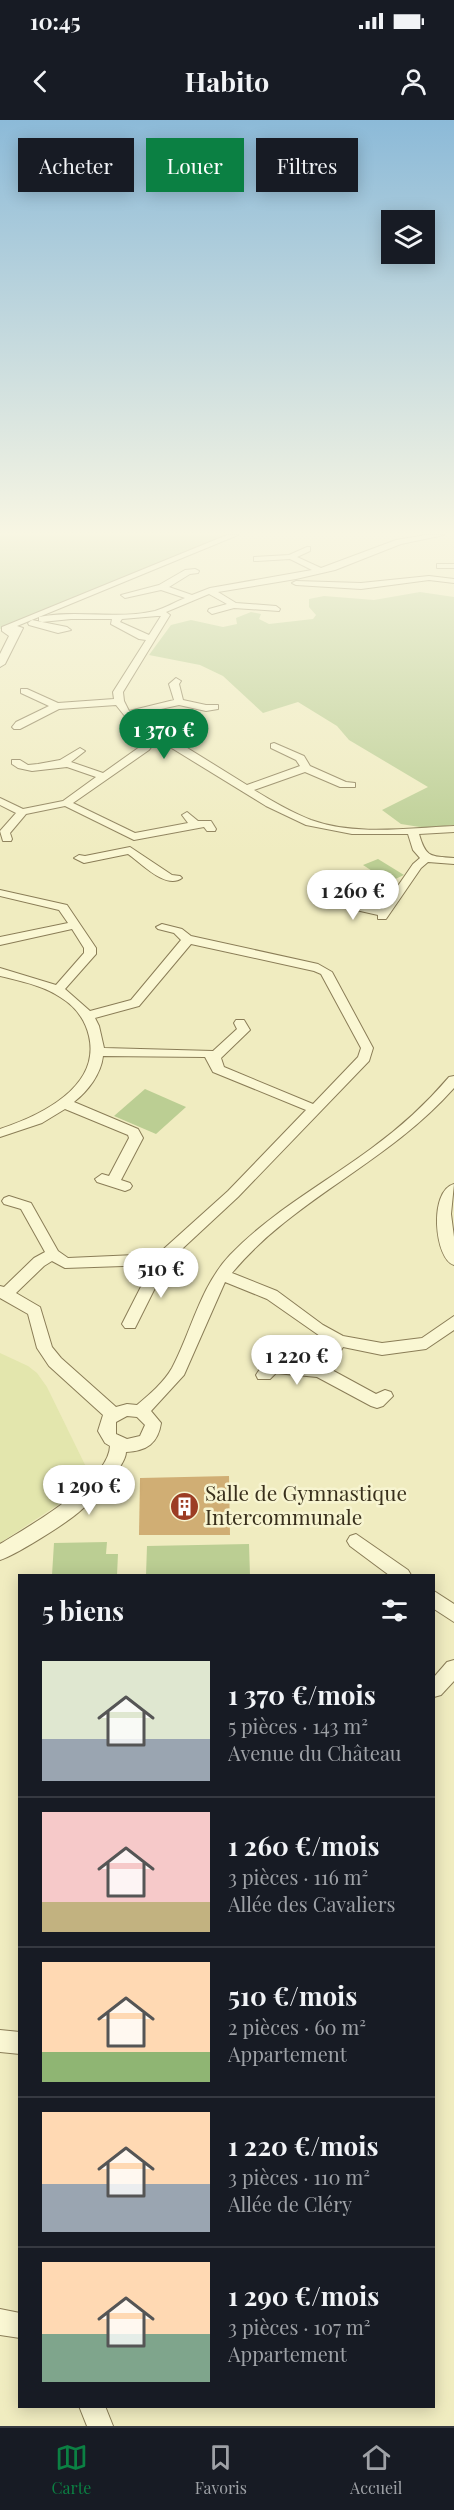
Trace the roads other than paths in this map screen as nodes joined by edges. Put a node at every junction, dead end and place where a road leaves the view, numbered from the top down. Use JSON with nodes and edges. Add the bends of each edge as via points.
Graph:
{"nodes":[{"id":1,"x":10,"y":643,"type":"edge"},
{"id":2,"x":145,"y":643,"type":"edge"},
{"id":3,"x":2,"y":659,"type":"edge"},
{"id":4,"x":176,"y":681,"type":"dead end"},
{"id":5,"x":24,"y":691,"type":"dead end"},
{"id":6,"x":118,"y":702,"type":"junction"},
{"id":7,"x":179,"y":702,"type":"junction"},
{"id":8,"x":57,"y":706,"type":"junction"},
{"id":9,"x":215,"y":707,"type":"dead end"},
{"id":10,"x":127,"y":714,"type":"junction"},
{"id":11,"x":17,"y":727,"type":"dead end"},
{"id":12,"x":156,"y":733,"type":"junction"},
{"id":13,"x":274,"y":746,"type":"dead end"},
{"id":14,"x":145,"y":748,"type":"junction"},
{"id":15,"x":186,"y":750,"type":"junction"},
{"id":16,"x":80,"y":751,"type":"dead end"},
{"id":17,"x":16,"y":762,"type":"dead end"},
{"id":18,"x":62,"y":763,"type":"junction"},
{"id":19,"x":305,"y":768,"type":"junction"},
{"id":20,"x":103,"y":776,"type":"junction"},
{"id":21,"x":351,"y":785,"type":"dead end"},
{"id":22,"x":246,"y":789,"type":"junction"},
{"id":23,"x":0,"y":801,"type":"edge"},
{"id":24,"x":66,"y":803,"type":"junction"},
{"id":25,"x":22,"y":812,"type":"junction"},
{"id":26,"x":188,"y":815,"type":"dead end"},
{"id":27,"x":195,"y":825,"type":"junction"},
{"id":28,"x":211,"y":829,"type":"dead end"},
{"id":29,"x":454,"y":829,"type":"edge"},
{"id":30,"x":413,"y":833,"type":"junction"},
{"id":31,"x":134,"y":837,"type":"junction"},
{"id":32,"x":7,"y":839,"type":"dead end"},
{"id":33,"x":130,"y":850,"type":"junction"},
{"id":34,"x":79,"y":858,"type":"dead end"},
{"id":35,"x":425,"y":859,"type":"junction"},
{"id":36,"x":454,"y":861,"type":"edge"},
{"id":37,"x":176,"y":878,"type":"dead end"},
{"id":38,"x":0,"y":893,"type":"edge"},
{"id":39,"x":329,"y":901,"type":"dead end"},
{"id":40,"x":74,"y":925,"type":"junction"},
{"id":41,"x":162,"y":927,"type":"dead end"},
{"id":42,"x":0,"y":940,"type":"edge"},
{"id":43,"x":188,"y":940,"type":"junction"},
{"id":44,"x":0,"y":972,"type":"edge"},
{"id":45,"x":58,"y":990,"type":"junction"},
{"id":46,"x":88,"y":1016,"type":"junction"},
{"id":47,"x":240,"y":1023,"type":"dead end"},
{"id":48,"x":98,"y":1052,"type":"junction"},
{"id":49,"x":214,"y":1057,"type":"junction"},
{"id":50,"x":454,"y":1080,"type":"edge"},
{"id":51,"x":66,"y":1104,"type":"junction"},
{"id":52,"x":314,"y":1109,"type":"junction"},
{"id":53,"x":0,"y":1133,"type":"edge"},
{"id":54,"x":113,"y":1182,"type":"dead end"},
{"id":55,"x":454,"y":1189,"type":"edge"},
{"id":56,"x":9,"y":1201,"type":"dead end"},
{"id":57,"x":53,"y":1254,"type":"junction"},
{"id":58,"x":162,"y":1259,"type":"junction"},
{"id":59,"x":454,"y":1260,"type":"edge"},
{"id":60,"x":222,"y":1275,"type":"junction"},
{"id":61,"x":3,"y":1293,"type":"edge"},
{"id":62,"x":454,"y":1322,"type":"edge"},
{"id":63,"x":130,"y":1324,"type":"dead end"},
{"id":64,"x":339,"y":1341,"type":"junction"},
{"id":65,"x":320,"y":1371,"type":"junction"},
{"id":66,"x":264,"y":1375,"type":"dead end"},
{"id":67,"x":384,"y":1396,"type":"dead end"},
{"id":68,"x":141,"y":1411,"type":"junction"},
{"id":69,"x":114,"y":1415,"type":"junction"},
{"id":70,"x":118,"y":1444,"type":"junction"},
{"id":71,"x":356,"y":1541,"type":"dead end"},
{"id":72,"x":0,"y":1553,"type":"edge"},
{"id":73,"x":401,"y":1574,"type":"edge"},
{"id":74,"x":435,"y":1600,"type":"edge"},
{"id":75,"x":454,"y":1614,"type":"edge"},
{"id":76,"x":454,"y":1668,"type":"edge"},
{"id":77,"x":435,"y":1688,"type":"edge"},
{"id":78,"x":0,"y":2041,"type":"edge"},
{"id":79,"x":18,"y":2043,"type":"edge"},
{"id":80,"x":0,"y":2322,"type":"edge"},
{"id":81,"x":18,"y":2326,"type":"edge"},
{"id":82,"x":94,"y":2408,"type":"edge"},
{"id":83,"x":100,"y":2426,"type":"edge"}],
"edges":[{"from":1,"to":3,"type":"street"},
{"from":2,"to":6,"type":"street","via":[[118,692]]},
{"from":4,"to":7,"type":"street"},
{"from":5,"to":8,"type":"street"},
{"from":6,"to":8,"type":"street"},
{"from":6,"to":10,"type":"street"},
{"from":7,"to":9,"type":"street"},
{"from":7,"to":10,"type":"street"},
{"from":8,"to":11,"type":"street"},
{"from":10,"to":12,"type":"street"},
{"from":12,"to":14,"type":"street"},
{"from":12,"to":15,"type":"street"},
{"from":13,"to":19,"type":"street","via":[[300,758]]},
{"from":14,"to":15,"type":"street","via":[[171,746]]},
{"from":14,"to":20,"type":"street"},
{"from":15,"to":22,"type":"street"},
{"from":16,"to":18,"type":"street"},
{"from":17,"to":18,"type":"street","via":[[30,768]]},
{"from":18,"to":20,"type":"street"},
{"from":19,"to":21,"type":"street"},
{"from":19,"to":22,"type":"street"},
{"from":20,"to":24,"type":"street"},
{"from":22,"to":30,"type":"street","via":[[310,823],[352,831]]},
{"from":23,"to":25,"type":"street"},
{"from":24,"to":25,"type":"street"},
{"from":24,"to":31,"type":"street"},
{"from":25,"to":32,"type":"street","via":[[4,833]]},
{"from":26,"to":27,"type":"street"},
{"from":27,"to":28,"type":"street","via":[[207,823]]},
{"from":27,"to":31,"type":"street"},
{"from":29,"to":30,"type":"street"},
{"from":30,"to":35,"type":"street","via":[[418,853]]},
{"from":31,"to":33,"type":"street"},
{"from":33,"to":34,"type":"street"},
{"from":33,"to":37,"type":"street","via":[[170,879]]},
{"from":35,"to":36,"type":"street"},
{"from":35,"to":39,"type":"street","via":[[383,915]]},
{"from":38,"to":40,"type":"street","via":[[63,907]]},
{"from":40,"to":42,"type":"street"},
{"from":40,"to":45,"type":"street","via":[[90,954]]},
{"from":41,"to":43,"type":"street","via":[[178,931]]},
{"from":43,"to":46,"type":"street","via":[[135,1003]]},
{"from":43,"to":52,"type":"street","via":[[326,972],[367,1048],[364,1058]]},
{"from":44,"to":45,"type":"street"},
{"from":45,"to":46,"type":"street"},
{"from":46,"to":48,"type":"street","via":[[96,1033]]},
{"from":47,"to":49,"type":"street","via":[[244,1030]]},
{"from":48,"to":49,"type":"street","via":[[208,1053]]},
{"from":48,"to":51,"type":"street","via":[[92,1072]]},
{"from":49,"to":52,"type":"street","via":[[218,1070]]},
{"from":50,"to":60,"type":"street","via":[[414,1122],[262,1234]]},
{"from":51,"to":53,"type":"street","via":[[27,1126]]},
{"from":51,"to":54,"type":"street","via":[[132,1132],[136,1138]]},
{"from":52,"to":58,"type":"street"},
{"from":55,"to":59,"type":"street","via":[[443,1219]]},
{"from":56,"to":57,"type":"street","via":[[26,1206]]},
{"from":57,"to":58,"type":"street","via":[[65,1263]]},
{"from":57,"to":61,"type":"street"},
{"from":58,"to":63,"type":"street"},
{"from":60,"to":64,"type":"street","via":[[272,1295]]},
{"from":60,"to":68,"type":"street","via":[[204,1306],[177,1372]]},
{"from":61,"to":69,"type":"street","via":[[34,1311],[45,1348],[55,1362]]},
{"from":62,"to":64,"type":"street","via":[[426,1343],[406,1347],[382,1349]]},
{"from":64,"to":65,"type":"street"},
{"from":65,"to":66,"type":"street","via":[[272,1367]]},
{"from":65,"to":67,"type":"street","via":[[377,1402]]},
{"from":68,"to":69,"type":"street","via":[[127,1410]]},
{"from":68,"to":70,"type":"street","via":[[153,1423],[152,1433],[138,1444]]},
{"from":69,"to":70,"type":"street","via":[[106,1430]]},
{"from":70,"to":72,"type":"street","via":[[118,1457],[88,1493],[63,1514]]},
{"from":71,"to":73,"type":"street"},
{"from":74,"to":75,"type":"street"},
{"from":76,"to":77,"type":"street"},
{"from":78,"to":79,"type":"street"},
{"from":80,"to":81,"type":"street"},
{"from":82,"to":83,"type":"street"}]}
